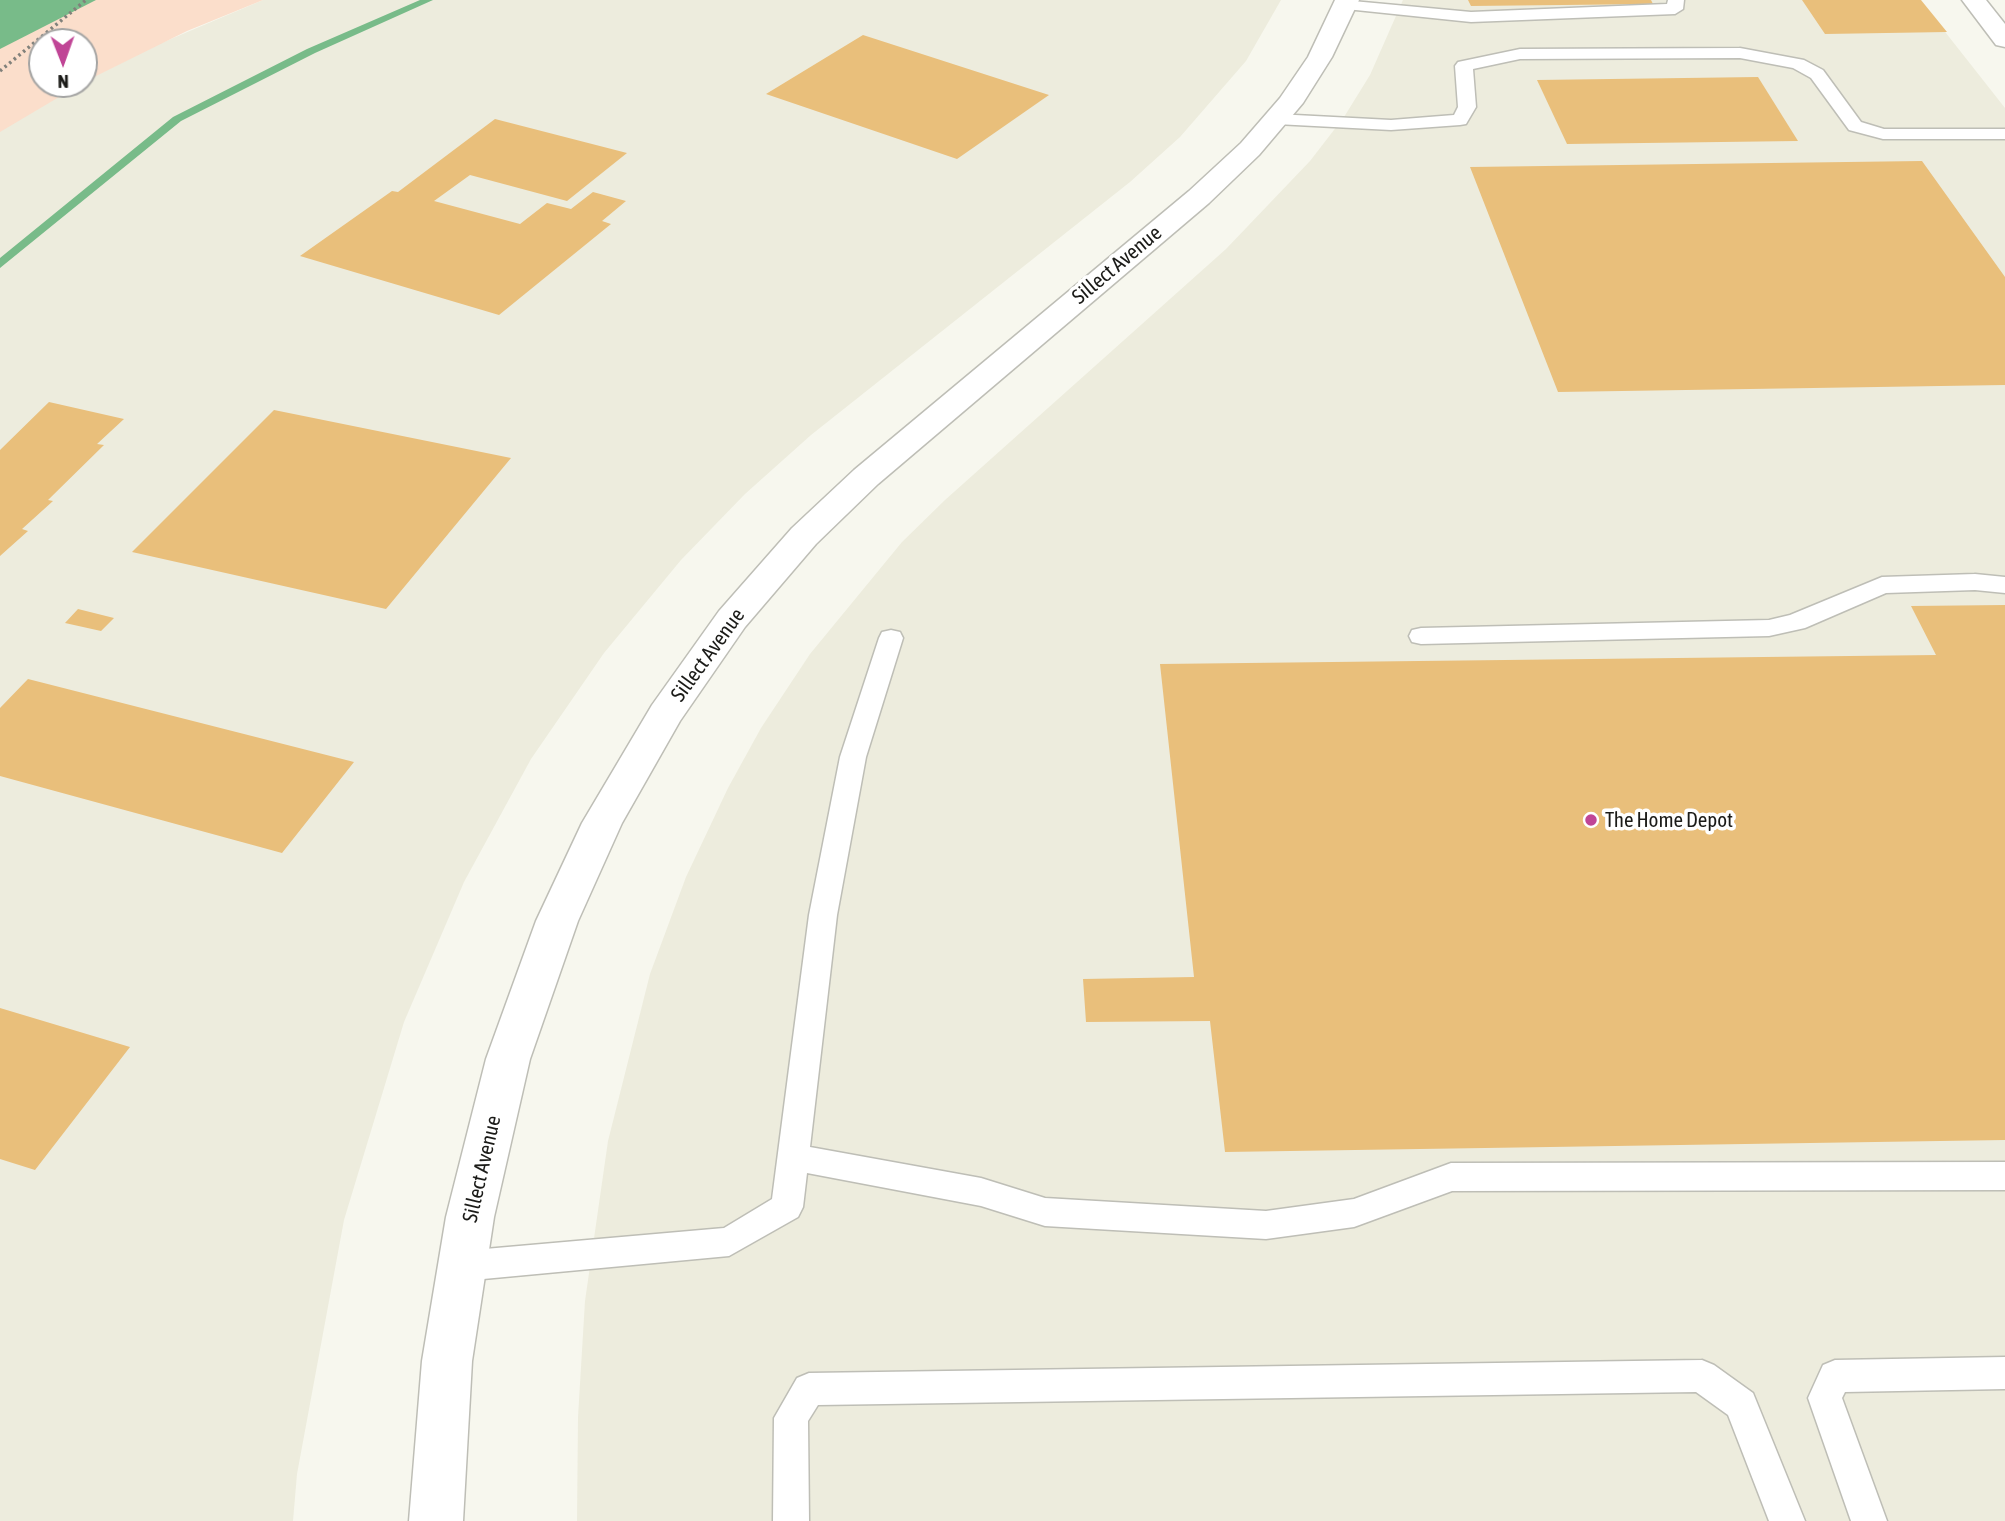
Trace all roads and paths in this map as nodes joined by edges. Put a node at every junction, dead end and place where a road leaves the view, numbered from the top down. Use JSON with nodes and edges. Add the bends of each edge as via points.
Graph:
{"nodes":[{"id":1,"x":86,"y":0,"type":"edge"},
{"id":2,"x":1676,"y":0,"type":"edge"},
{"id":3,"x":1974,"y":0,"type":"edge"},
{"id":4,"x":1346,"y":2,"type":"edge"},
{"id":5,"x":2005,"y":40,"type":"edge"},
{"id":6,"x":0,"y":71,"type":"edge"},
{"id":7,"x":1276,"y":119,"type":"junction"},
{"id":8,"x":2005,"y":134,"type":"edge"},
{"id":9,"x":2005,"y":585,"type":"edge"},
{"id":10,"x":1421,"y":636,"type":"dead end"},
{"id":11,"x":891,"y":638,"type":"dead end"},
{"id":12,"x":793,"y":1157,"type":"junction"},
{"id":13,"x":2005,"y":1176,"type":"edge"},
{"id":14,"x":462,"y":1266,"type":"junction"},
{"id":15,"x":2005,"y":1373,"type":"edge"},
{"id":16,"x":1835,"y":1376,"type":"joint"},
{"id":17,"x":436,"y":1521,"type":"edge"},
{"id":18,"x":791,"y":1521,"type":"edge"},
{"id":19,"x":1787,"y":1521,"type":"edge"},
{"id":20,"x":1869,"y":1521,"type":"edge"}],
"edges":[{"from":1,"to":6,"type":"path"},
{"from":2,"to":4,"type":"lane","via":[[1675,9],[1471,18]]},
{"from":3,"to":5,"type":"street"},
{"from":4,"to":7,"type":"street","name":"Sillect Avenue","via":[[1320,58]]},
{"from":7,"to":8,"type":"lane","via":[[1391,125],[1460,120],[1467,107],[1464,66],[1520,54],[1740,53],[1798,64],[1817,74],[1855,126],[1883,134]]},
{"from":7,"to":14,"type":"street","name":"Sillect Avenue","via":[[1199,197],[822,518],[732,620],[672,704],[602,823],[557,921],[508,1059]]},
{"from":9,"to":10,"type":"lane","via":[[1882,585],[1796,622],[1769,628]]},
{"from":11,"to":12,"type":"lane","via":[[845,796],[823,915]]},
{"from":12,"to":13,"type":"lane","via":[[981,1192],[1045,1212],[1266,1225],[1354,1213],[1451,1177]]},
{"from":12,"to":14,"type":"lane","via":[[787,1207],[729,1242]]},
{"from":14,"to":17,"type":"street","name":"Sillect Avenue","via":[[447,1361]]},
{"from":15,"to":16,"type":"lane"},
{"from":16,"to":20,"type":"lane","via":[[1825,1398]]},
{"from":18,"to":19,"type":"lane","via":[[791,1418],[809,1389],[1702,1376],[1741,1404]]}]}
